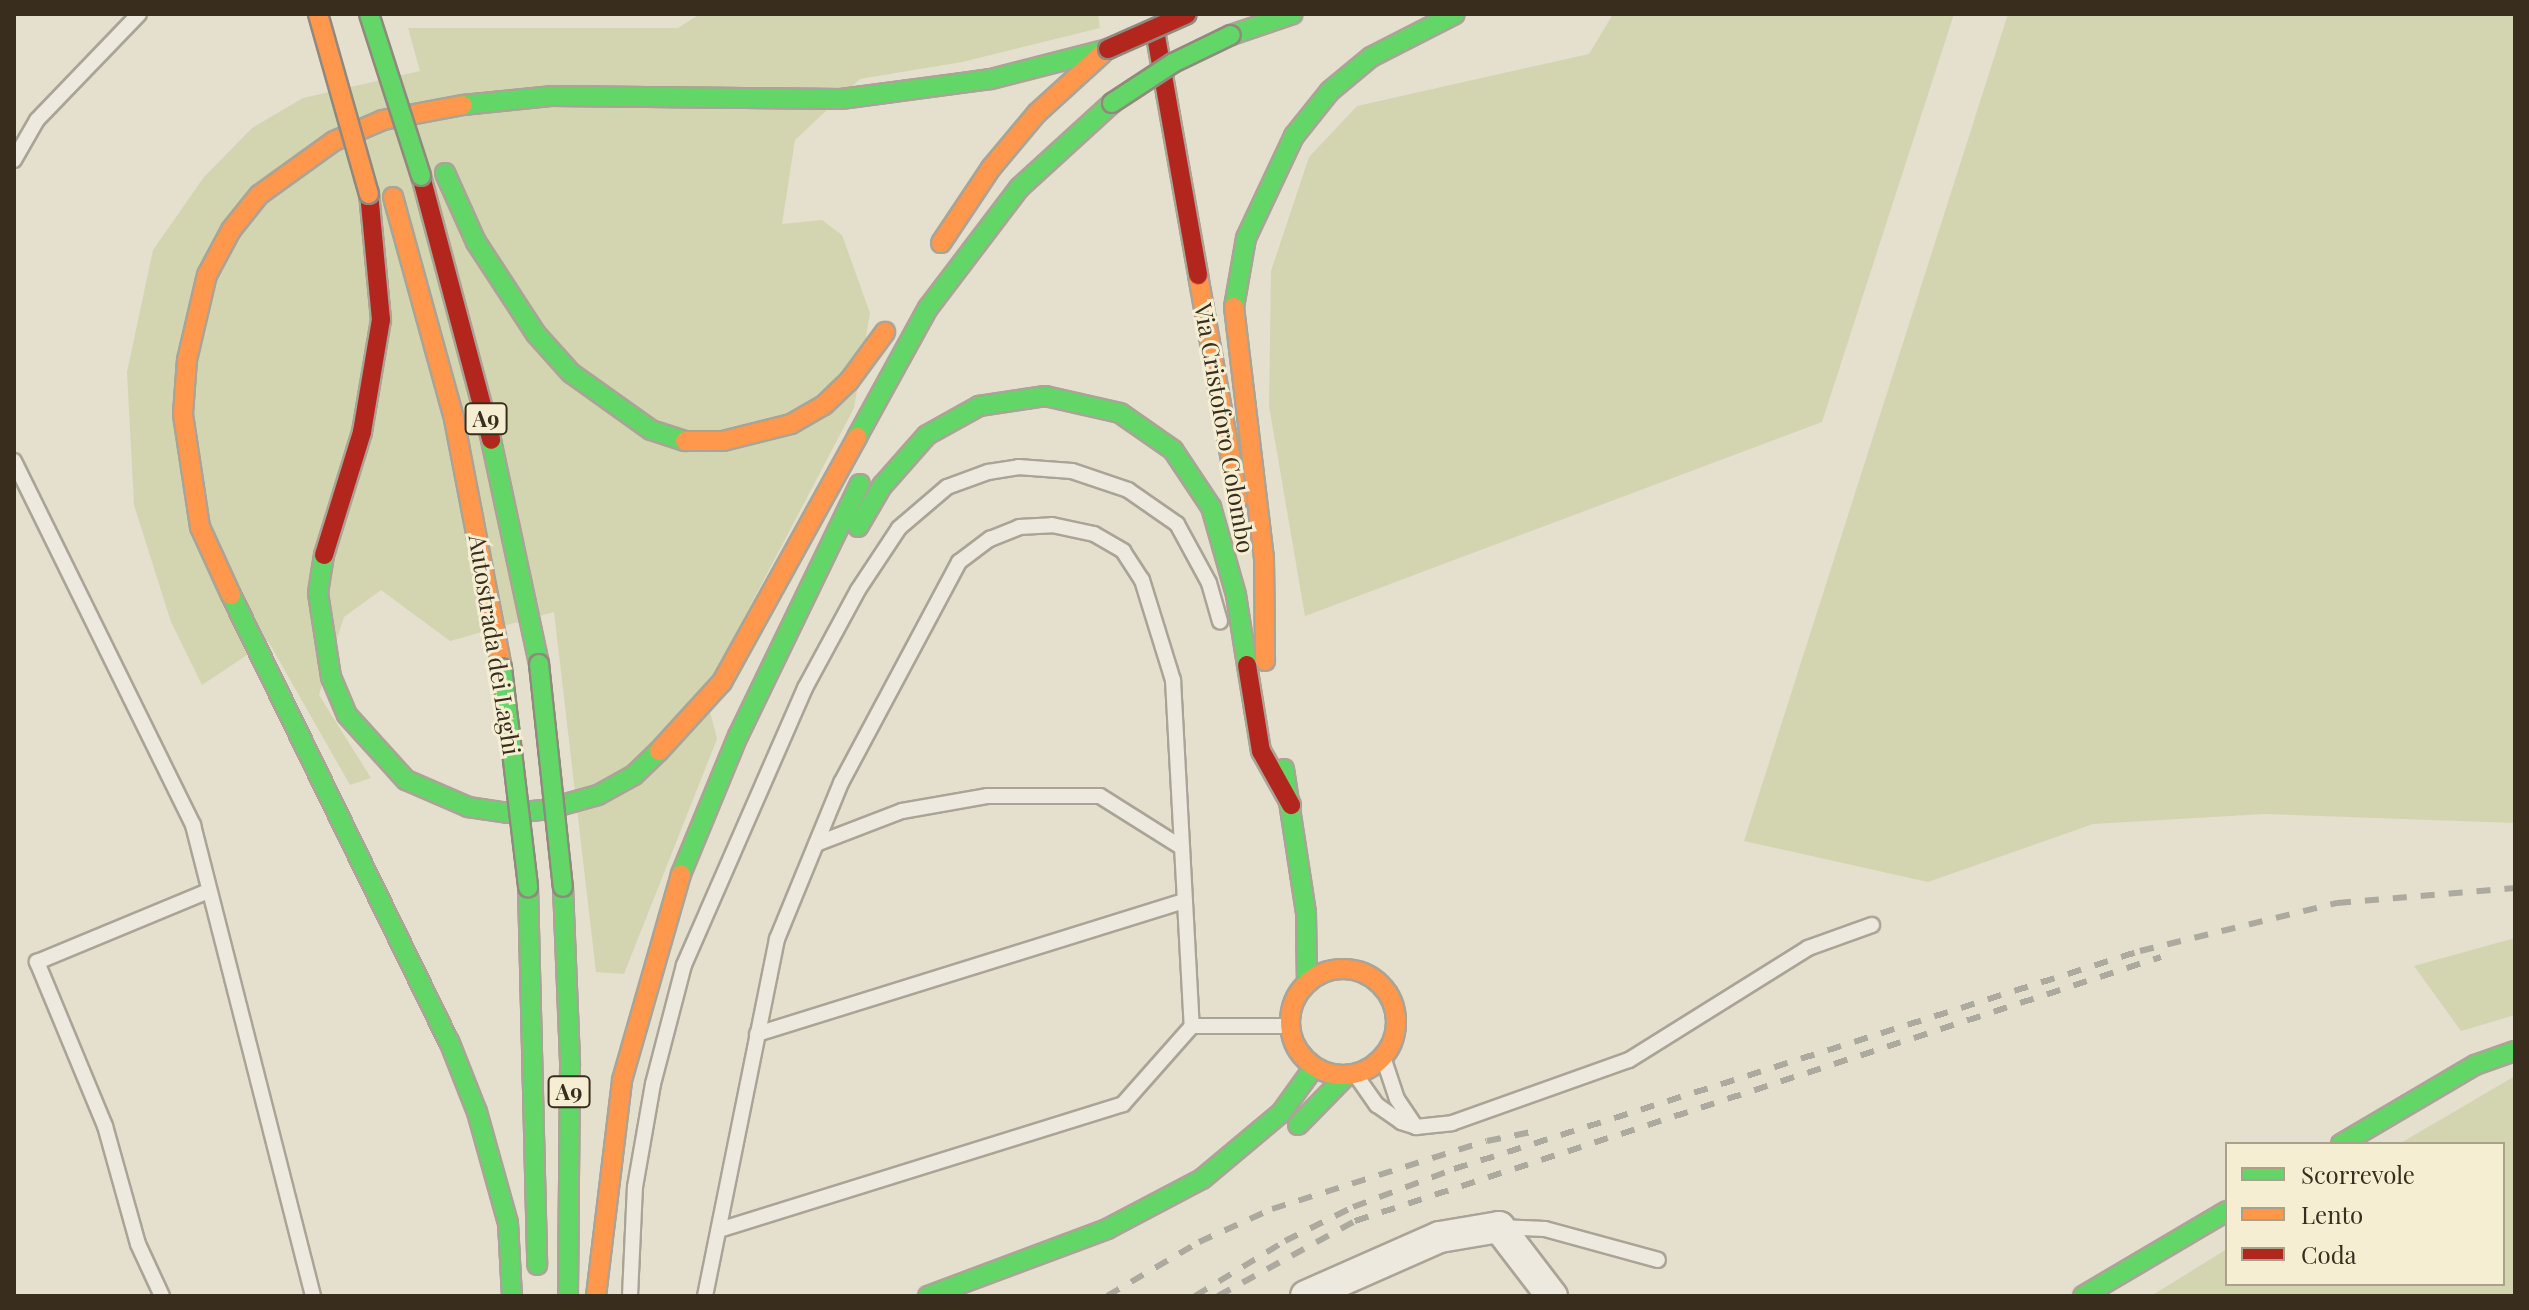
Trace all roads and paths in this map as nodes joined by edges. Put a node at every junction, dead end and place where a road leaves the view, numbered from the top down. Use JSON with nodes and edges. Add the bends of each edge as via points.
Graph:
{"nodes":[{"id":1,"x":139,"y":14,"type":"edge"},
{"id":2,"x":318,"y":14,"type":"edge"},
{"id":3,"x":333,"y":14,"type":"edge"},
{"id":4,"x":369,"y":14,"type":"edge"},
{"id":5,"x":388,"y":14,"type":"edge"},
{"id":6,"x":1187,"y":14,"type":"edge"},
{"id":7,"x":1293,"y":14,"type":"edge"},
{"id":8,"x":1455,"y":14,"type":"edge"},
{"id":9,"x":1154,"y":18,"type":"edge"},
{"id":10,"x":399,"y":41,"type":"dead end"},
{"id":11,"x":1108,"y":49,"type":"junction"},
{"id":12,"x":357,"y":79,"type":"dead end"},
{"id":13,"x":419,"y":94,"type":"dead end"},
{"id":14,"x":366,"y":106,"type":"dead end"},
{"id":15,"x":432,"y":133,"type":"dead end"},
{"id":16,"x":378,"y":146,"type":"dead end"},
{"id":17,"x":14,"y":160,"type":"edge"},
{"id":18,"x":442,"y":166,"type":"dead end"},
{"id":19,"x":388,"y":180,"type":"dead end"},
{"id":20,"x":1019,"y":188,"type":"junction"},
{"id":21,"x":929,"y":263,"type":"dead end"},
{"id":22,"x":951,"y":312,"type":"dead end"},
{"id":23,"x":897,"y":313,"type":"dead end"},
{"id":24,"x":14,"y":461,"type":"edge"},
{"id":25,"x":870,"y":465,"type":"dead end"},
{"id":26,"x":1265,"y":661,"type":"junction"},
{"id":27,"x":738,"y":736,"type":"junction"},
{"id":28,"x":1261,"y":751,"type":"junction"},
{"id":29,"x":1291,"y":805,"type":"junction"},
{"id":30,"x":1298,"y":841,"type":"junction"},
{"id":31,"x":816,"y":844,"type":"junction"},
{"id":32,"x":1181,"y":847,"type":"junction"},
{"id":33,"x":208,"y":891,"type":"junction"},
{"id":34,"x":1184,"y":901,"type":"junction"},
{"id":35,"x":1327,"y":912,"type":"dead end"},
{"id":36,"x":1872,"y":925,"type":"dead end"},
{"id":37,"x":1307,"y":982,"type":"junction"},
{"id":38,"x":1192,"y":1026,"type":"junction"},
{"id":39,"x":1289,"y":1026,"type":"junction"},
{"id":40,"x":757,"y":1034,"type":"junction"},
{"id":41,"x":2515,"y":1051,"type":"edge"},
{"id":42,"x":1383,"y":1057,"type":"junction"},
{"id":43,"x":1314,"y":1067,"type":"junction"},
{"id":44,"x":1351,"y":1075,"type":"junction"},
{"id":45,"x":1416,"y":1127,"type":"junction"},
{"id":46,"x":1284,"y":1138,"type":"dead end"},
{"id":47,"x":2344,"y":1142,"type":"edge"},
{"id":48,"x":1233,"y":1179,"type":"dead end"},
{"id":49,"x":1189,"y":1209,"type":"dead end"},
{"id":50,"x":2225,"y":1212,"type":"edge"},
{"id":51,"x":1499,"y":1227,"type":"junction"},
{"id":52,"x":719,"y":1230,"type":"junction"},
{"id":53,"x":1658,"y":1260,"type":"dead end"},
{"id":54,"x":537,"y":1280,"type":"dead end"},
{"id":55,"x":162,"y":1296,"type":"edge"},
{"id":56,"x":313,"y":1296,"type":"edge"},
{"id":57,"x":512,"y":1296,"type":"edge"},
{"id":58,"x":568,"y":1296,"type":"edge"},
{"id":59,"x":596,"y":1296,"type":"edge"},
{"id":60,"x":630,"y":1296,"type":"edge"},
{"id":61,"x":705,"y":1296,"type":"edge"},
{"id":62,"x":928,"y":1296,"type":"edge"},
{"id":63,"x":1306,"y":1296,"type":"edge"},
{"id":64,"x":1552,"y":1296,"type":"edge"},
{"id":65,"x":2083,"y":1296,"type":"edge"}],
"edges":[{"from":1,"to":17,"type":"lane","via":[[37,120]]},
{"from":2,"to":20,"type":"main road","bridge":true,"via":[[369,194],[381,320],[362,432],[326,544],[318,593],[324,647],[347,715],[406,780],[468,807],[508,813],[544,810],[598,795],[666,749],[699,713],[722,682],[905,344],[970,245]]},
{"from":3,"to":12,"type":"main road"},
{"from":4,"to":58,"type":"main road","name":"Autostrada dei Laghi","number":"A9","bridge":true,"via":[[421,176],[484,408],[539,664],[563,887],[570,1065]]},
{"from":5,"to":10,"type":"main road"},
{"from":6,"to":11,"type":"main road","bridge":true},
{"from":7,"to":20,"type":"main road","bridge":true,"via":[[1173,63],[1112,103]]},
{"from":8,"to":26,"type":"main road","via":[[1371,57],[1330,91],[1294,136],[1246,238],[1234,308],[1264,557]]},
{"from":9,"to":26,"type":"main road","name":"Via Cristoforo Colombo"},
{"from":11,"to":21,"type":"main road","via":[[1037,113],[991,168]]},
{"from":11,"to":57,"type":"main road","via":[[991,79],[841,99],[551,96],[440,107],[383,120],[334,141],[259,195],[231,230],[207,275],[187,360],[183,414],[200,527],[308,760],[449,1041],[477,1112],[508,1223]]},
{"from":13,"to":15,"type":"main road"},
{"from":14,"to":16,"type":"main road"},
{"from":18,"to":23,"type":"main road","via":[[476,242],[536,334],[571,373],[651,430],[686,441],[723,441],[791,424],[849,381]]},
{"from":19,"to":54,"type":"main road","name":"Autostrada dei Laghi","number":"A9","bridge":true,"via":[[454,419],[502,668],[528,887]]},
{"from":20,"to":22,"type":"main road"},
{"from":24,"to":33,"type":"lane","via":[[193,825]]},
{"from":25,"to":27,"type":"main road"},
{"from":26,"to":29,"type":"main road","name":"Via Cristoforo Colombo"},
{"from":27,"to":28,"type":"main road","via":[[760,716],[882,486],[927,435],[979,406],[1045,396],[1120,413],[1173,450],[1211,507],[1236,595]]},
{"from":27,"to":59,"type":"main road","via":[[673,893],[645,987],[622,1080]]},
{"from":28,"to":29,"type":"main road"},
{"from":28,"to":60,"type":"lane","via":[[1209,583],[1177,524],[1128,490],[1072,471],[1003,469],[947,487],[899,528],[805,688],[684,965],[653,1084],[635,1187]]},
{"from":29,"to":30,"type":"main road","name":"Via Cristoforo Colombo"},
{"from":30,"to":35,"type":"main road","name":"Via Cristoforo Colombo"},
{"from":30,"to":37,"type":"main road","name":"Via Cristoforo Colombo"},
{"from":31,"to":32,"type":"lane","via":[[902,811],[987,796],[1100,796]]},
{"from":31,"to":32,"type":"lane","via":[[841,783],[959,562],[990,539],[1019,527],[1052,525],[1094,534],[1114,545],[1142,580],[1173,680]]},
{"from":31,"to":40,"type":"lane","via":[[777,939]]},
{"from":32,"to":34,"type":"lane"},
{"from":33,"to":55,"type":"lane","via":[[37,962],[105,1126],[138,1244]]},
{"from":33,"to":56,"type":"lane"},
{"from":34,"to":38,"type":"lane"},
{"from":34,"to":40,"type":"lane"},
{"from":36,"to":45,"type":"lane","via":[[1808,948],[1629,1060],[1523,1102],[1452,1123]]},
{"from":37,"to":39,"type":"main road","via":[[1296,995]]},
{"from":37,"to":42,"type":"main road","via":[[1351,962],[1381,984],[1396,1011],[1395,1036]]},
{"from":38,"to":39,"type":"lane"},
{"from":38,"to":52,"type":"lane","via":[[1123,1104]]},
{"from":39,"to":43,"type":"main road","via":[[1293,1042]]},
{"from":40,"to":52,"type":"lane"},
{"from":41,"to":47,"type":"main road","via":[[2475,1065]]},
{"from":42,"to":44,"type":"main road"},
{"from":42,"to":45,"type":"lane","via":[[1397,1099]]},
{"from":43,"to":44,"type":"main road"},
{"from":43,"to":62,"type":"main road","via":[[1281,1113],[1202,1179],[1107,1229]]},
{"from":44,"to":45,"type":"lane","via":[[1386,1113]]},
{"from":44,"to":46,"type":"main road"},
{"from":48,"to":49,"type":"main road"},
{"from":50,"to":65,"type":"main road"},
{"from":51,"to":53,"type":"lane","via":[[1545,1229]]},
{"from":51,"to":63,"type":"street","via":[[1440,1237]]},
{"from":51,"to":64,"type":"street"},
{"from":52,"to":61,"type":"lane"}]}
